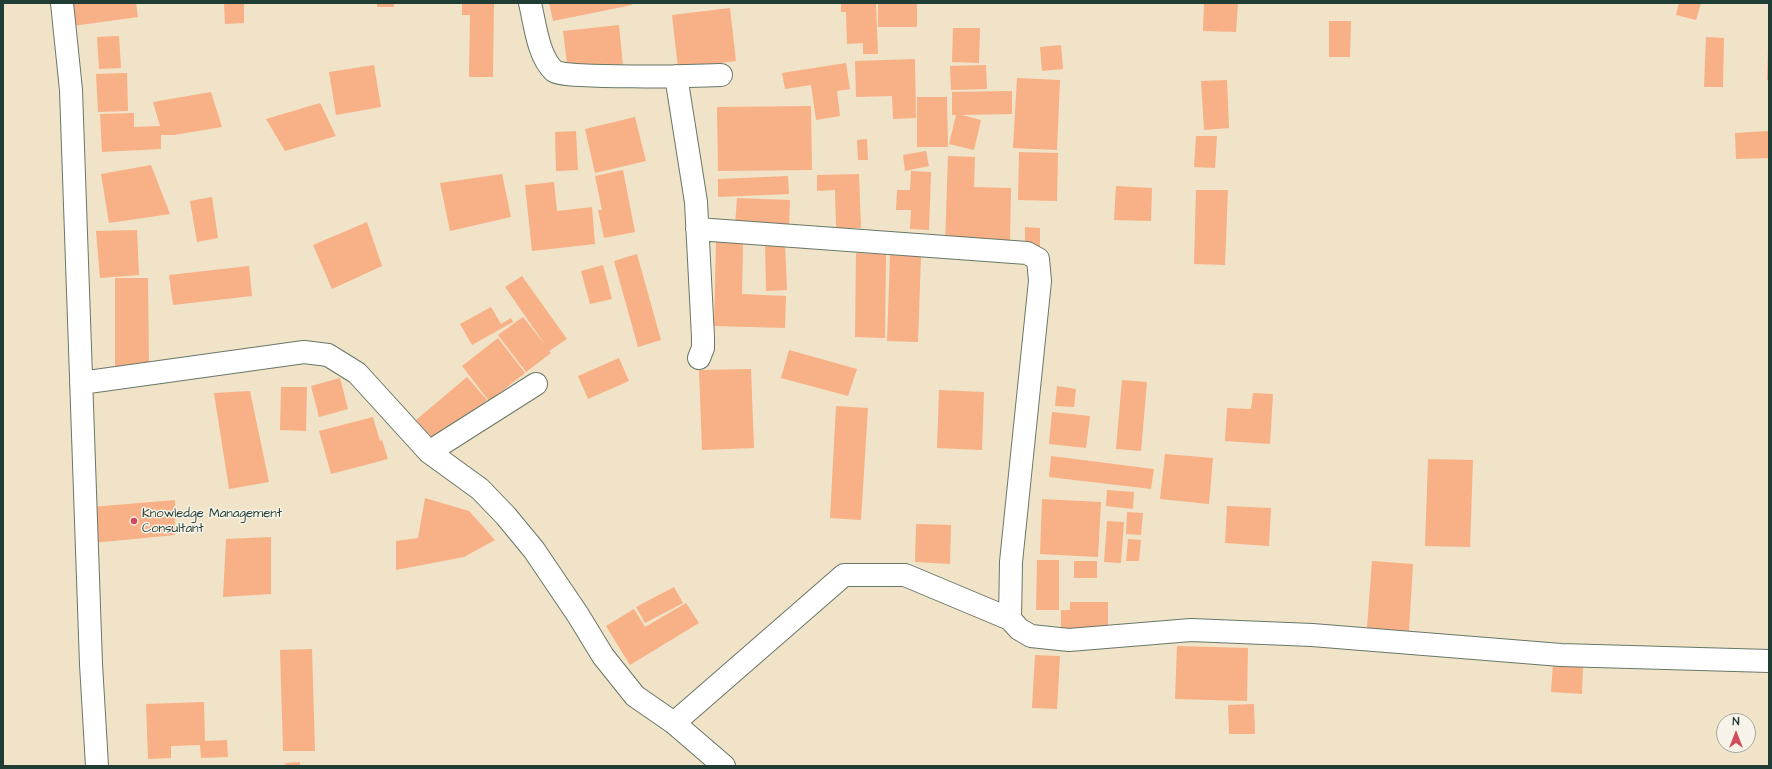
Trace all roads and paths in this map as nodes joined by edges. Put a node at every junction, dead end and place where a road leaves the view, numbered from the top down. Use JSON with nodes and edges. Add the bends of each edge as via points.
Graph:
{"nodes":[{"id":1,"x":62,"y":3,"type":"edge"},
{"id":2,"x":530,"y":3,"type":"edge"},
{"id":3,"x":721,"y":75,"type":"dead end"},
{"id":4,"x":676,"y":76,"type":"junction"},
{"id":5,"x":697,"y":229,"type":"junction"},
{"id":6,"x":699,"y":358,"type":"dead end"},
{"id":7,"x":81,"y":383,"type":"junction"},
{"id":8,"x":536,"y":384,"type":"dead end"},
{"id":9,"x":428,"y":452,"type":"junction"},
{"id":10,"x":1010,"y":619,"type":"junction"},
{"id":11,"x":1769,"y":661,"type":"edge"},
{"id":12,"x":674,"y":724,"type":"junction"},
{"id":13,"x":97,"y":766,"type":"edge"},
{"id":14,"x":724,"y":766,"type":"edge"}],
"edges":[{"from":1,"to":7,"type":"street","via":[[71,90]]},
{"from":2,"to":4,"type":"street","via":[[544,60],[556,72],[573,75]]},
{"from":3,"to":4,"type":"street"},
{"from":4,"to":5,"type":"street","via":[[696,202]]},
{"from":5,"to":6,"type":"street","via":[[703,337],[703,348]]},
{"from":5,"to":10,"type":"street","via":[[1027,253],[1038,259],[1040,281],[1011,562]]},
{"from":7,"to":9,"type":"street","via":[[304,352],[328,355],[357,373]]},
{"from":7,"to":13,"type":"street"},
{"from":8,"to":9,"type":"street"},
{"from":9,"to":12,"type":"street","via":[[480,489],[506,516],[534,550],[603,656],[635,696]]},
{"from":10,"to":11,"type":"street","via":[[1019,629],[1031,636],[1069,640],[1199,631],[1312,635],[1561,655]]},
{"from":10,"to":12,"type":"street","via":[[905,575],[844,575]]},
{"from":12,"to":14,"type":"street"}]}
